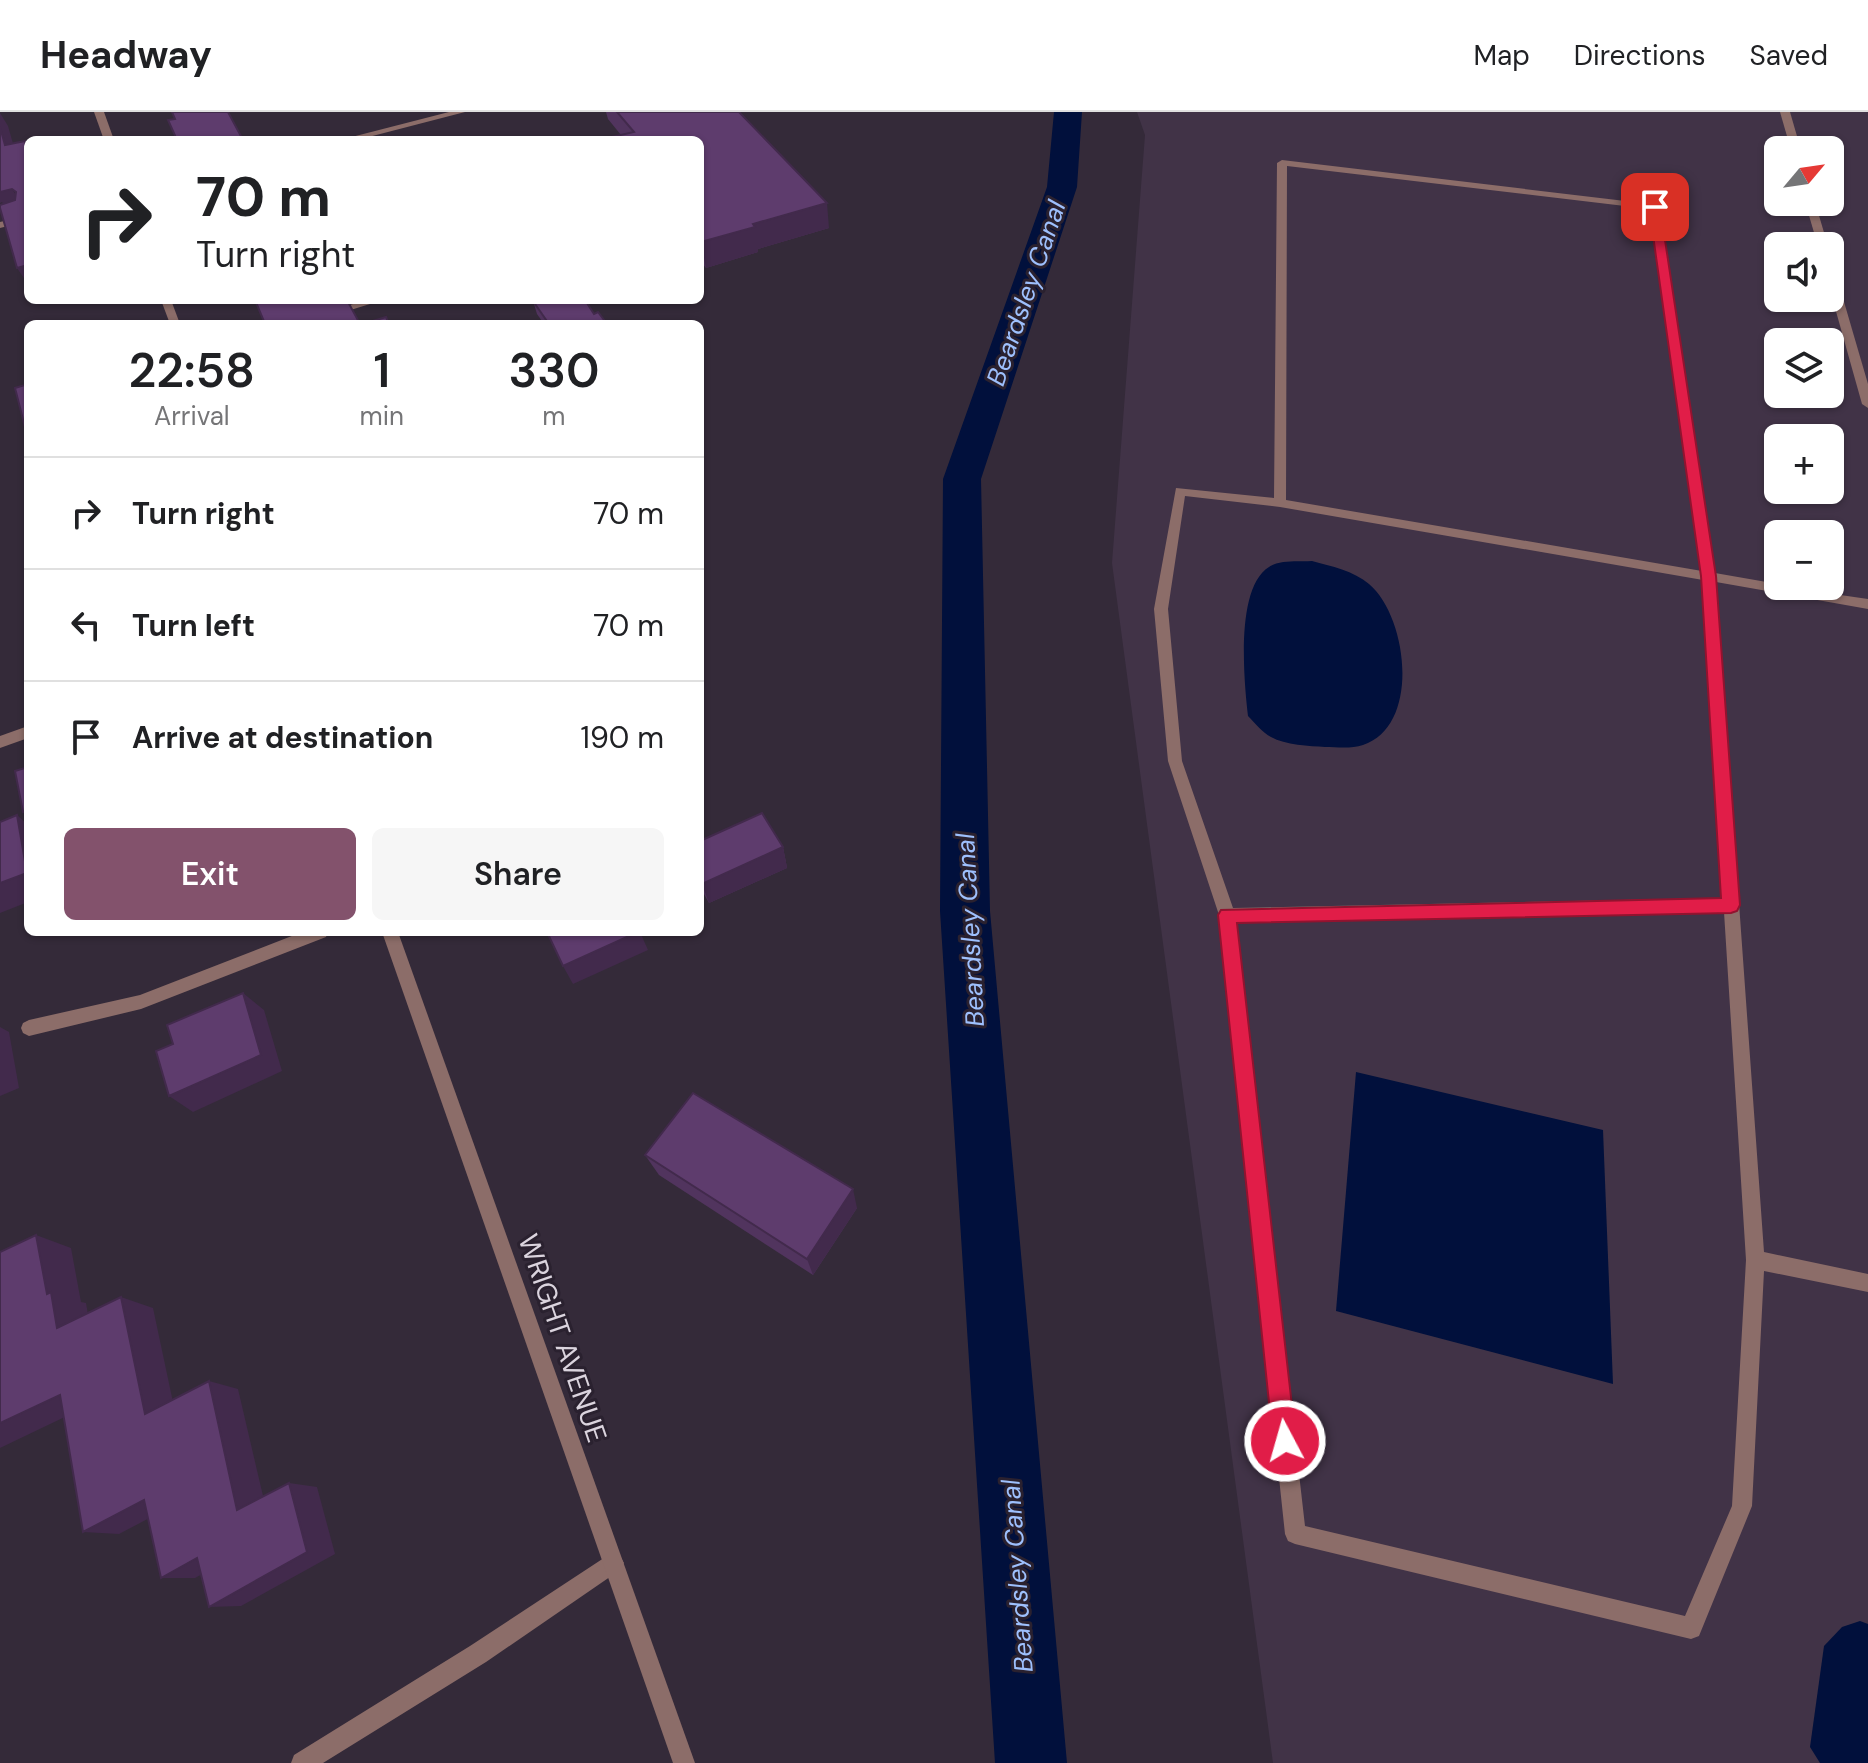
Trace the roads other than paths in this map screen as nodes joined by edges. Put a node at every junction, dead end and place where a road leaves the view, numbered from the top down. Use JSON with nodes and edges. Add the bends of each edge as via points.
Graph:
{"nodes":[{"id":1,"x":99,"y":112,"type":"edge"},
{"id":2,"x":460,"y":112,"type":"edge"},
{"id":3,"x":1785,"y":112,"type":"edge"},
{"id":4,"x":108,"y":136,"type":"edge"},
{"id":5,"x":361,"y":136,"type":"edge"},
{"id":6,"x":1792,"y":136,"type":"edge"},
{"id":7,"x":24,"y":219,"type":"edge"},
{"id":8,"x":0,"y":225,"type":"edge"},
{"id":9,"x":364,"y":304,"type":"edge"},
{"id":10,"x":1842,"y":312,"type":"edge"},
{"id":11,"x":307,"y":320,"type":"edge"},
{"id":12,"x":1868,"y":404,"type":"edge"},
{"id":13,"x":1280,"y":503,"type":"junction"},
{"id":14,"x":1709,"y":576,"type":"junction"},
{"id":15,"x":1868,"y":604,"type":"edge"},
{"id":16,"x":24,"y":733,"type":"edge"},
{"id":17,"x":0,"y":742,"type":"edge"},
{"id":18,"x":1731,"y":905,"type":"junction"},
{"id":19,"x":1227,"y":915,"type":"junction"},
{"id":20,"x":310,"y":936,"type":"edge"},
{"id":21,"x":391,"y":936,"type":"edge"},
{"id":22,"x":29,"y":1028,"type":"dead end"},
{"id":23,"x":1755,"y":1260,"type":"junction"},
{"id":24,"x":1868,"y":1283,"type":"edge"},
{"id":25,"x":613,"y":1563,"type":"junction"},
{"id":26,"x":302,"y":1763,"type":"edge"},
{"id":27,"x":684,"y":1763,"type":"edge"}],
"edges":[{"from":1,"to":4,"type":"street"},
{"from":2,"to":5,"type":"street"},
{"from":3,"to":6,"type":"street"},
{"from":7,"to":8,"type":"street"},
{"from":9,"to":11,"type":"street"},
{"from":10,"to":12,"type":"street"},
{"from":13,"to":14,"type":"street"},
{"from":13,"to":14,"type":"street","via":[[1282,163],[1655,207]]},
{"from":13,"to":19,"type":"street","via":[[1180,491],[1161,609],[1175,761]]},
{"from":14,"to":15,"type":"street"},
{"from":14,"to":18,"type":"street"},
{"from":16,"to":17,"type":"street"},
{"from":18,"to":19,"type":"street"},
{"from":18,"to":23,"type":"street"},
{"from":19,"to":23,"type":"street","via":[[1295,1534],[1691,1628],[1742,1506]]},
{"from":20,"to":22,"type":"street","via":[[141,1002]]},
{"from":21,"to":25,"type":"street","name":"WRIGHT AVENUE"},
{"from":23,"to":24,"type":"street"},
{"from":25,"to":26,"type":"street"},
{"from":25,"to":27,"type":"street","name":"WRIGHT AVENUE"}]}
